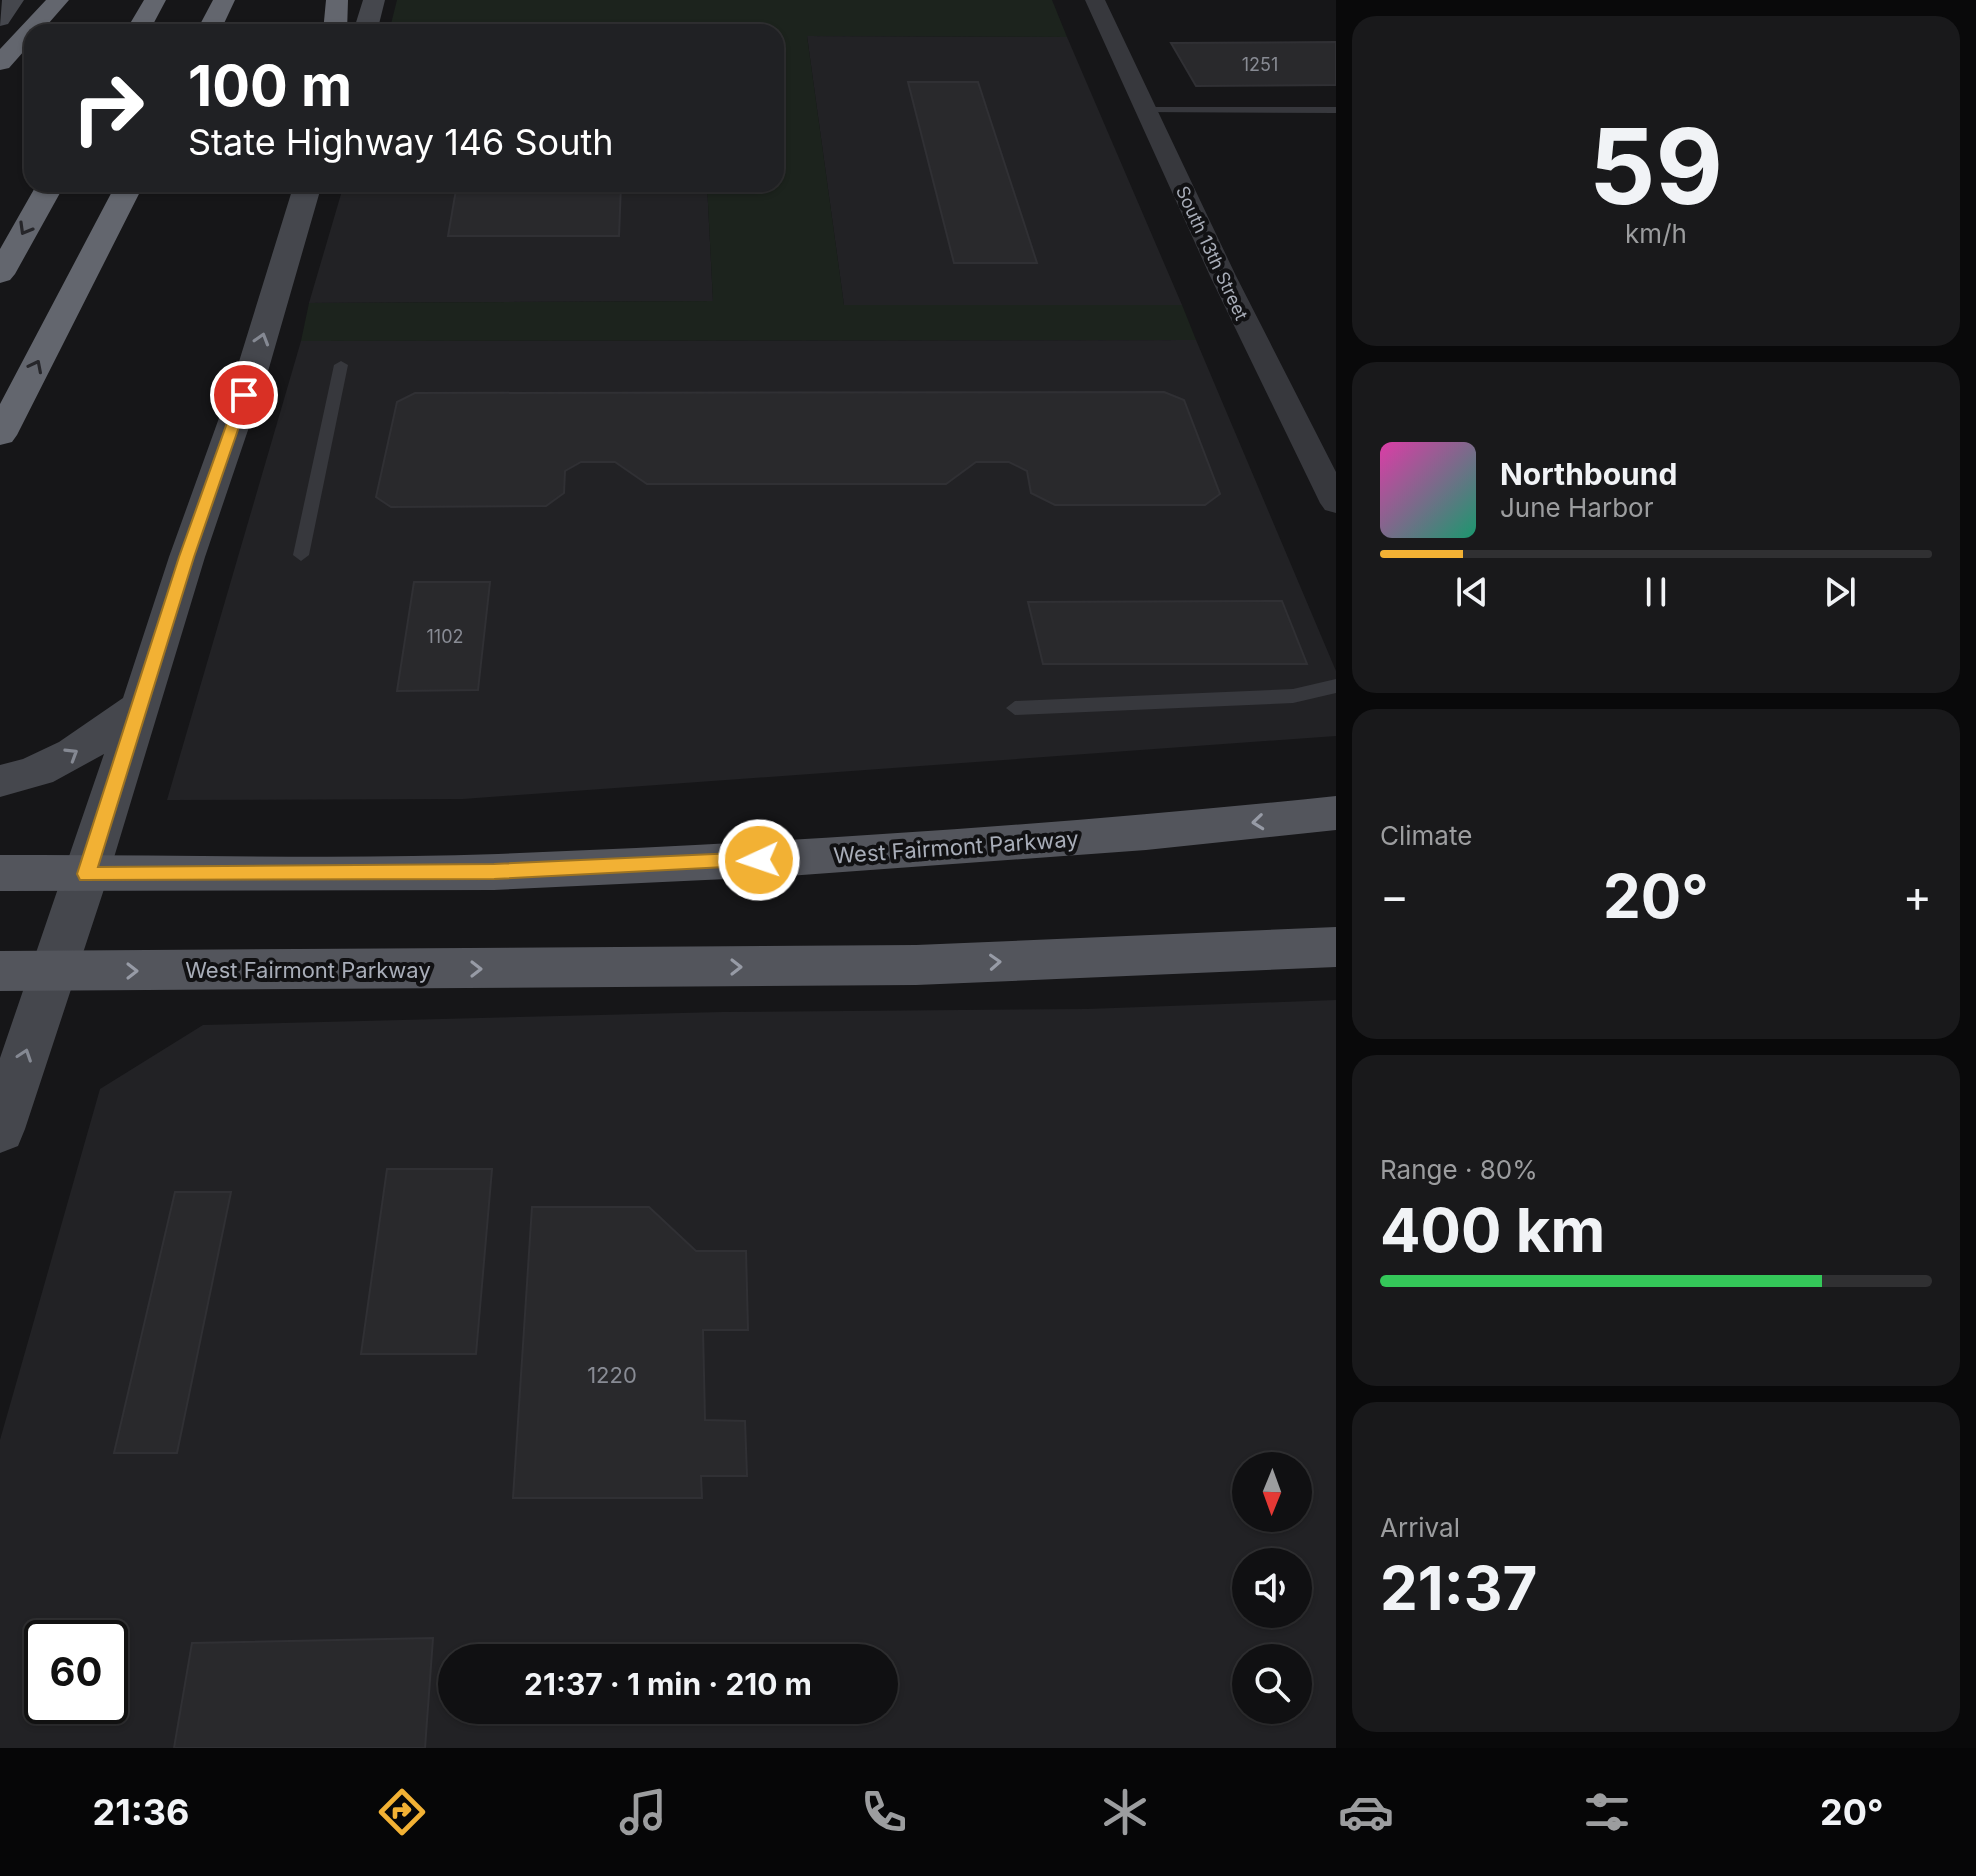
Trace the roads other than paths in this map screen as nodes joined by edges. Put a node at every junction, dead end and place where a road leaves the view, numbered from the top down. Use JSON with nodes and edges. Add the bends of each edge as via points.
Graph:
{"nodes":[{"id":1,"x":13,"y":0,"type":"edge"},
{"id":2,"x":58,"y":0,"type":"edge"},
{"id":3,"x":155,"y":0,"type":"edge"},
{"id":4,"x":224,"y":0,"type":"edge"},
{"id":5,"x":337,"y":0,"type":"edge"},
{"id":6,"x":374,"y":0,"type":"edge"},
{"id":7,"x":1095,"y":0,"type":"edge"},
{"id":8,"x":0,"y":19,"type":"edge"},
{"id":9,"x":36,"y":24,"type":"edge"},
{"id":10,"x":142,"y":24,"type":"edge"},
{"id":11,"x":212,"y":24,"type":"edge"},
{"id":12,"x":336,"y":24,"type":"edge"},
{"id":13,"x":367,"y":24,"type":"edge"},
{"id":14,"x":24,"y":37,"type":"edge"},
{"id":15,"x":0,"y":63,"type":"edge"},
{"id":16,"x":1145,"y":110,"type":"junction"},
{"id":17,"x":1336,"y":110,"type":"edge"},
{"id":18,"x":46,"y":192,"type":"edge"},
{"id":19,"x":126,"y":192,"type":"edge"},
{"id":20,"x":306,"y":192,"type":"edge"},
{"id":21,"x":0,"y":274,"type":"edge"},
{"id":22,"x":341,"y":365,"type":"dead end"},
{"id":23,"x":0,"y":435,"type":"edge"},
{"id":24,"x":1336,"y":503,"type":"edge"},
{"id":25,"x":301,"y":555,"type":"dead end"},
{"id":26,"x":1336,"y":686,"type":"edge"},
{"id":27,"x":138,"y":708,"type":"junction"},
{"id":28,"x":1015,"y":708,"type":"dead end"},
{"id":29,"x":0,"y":781,"type":"edge"},
{"id":30,"x":1336,"y":813,"type":"edge"},
{"id":31,"x":0,"y":873,"type":"edge"},
{"id":32,"x":87,"y":874,"type":"junction"},
{"id":33,"x":1336,"y":947,"type":"edge"},
{"id":34,"x":0,"y":971,"type":"edge"},
{"id":35,"x":54,"y":972,"type":"junction"},
{"id":36,"x":0,"y":1129,"type":"edge"}],
"edges":[{"from":1,"to":8,"type":"main road"},
{"from":2,"to":9,"type":"highway"},
{"from":3,"to":10,"type":"highway"},
{"from":4,"to":11,"type":"highway"},
{"from":5,"to":12,"type":"highway"},
{"from":6,"to":13,"type":"main road"},
{"from":7,"to":16,"type":"street","name":"South 13th Street"},
{"from":14,"to":15,"type":"highway"},
{"from":16,"to":17,"type":"lane"},
{"from":16,"to":24,"type":"street","name":"South 13th Street"},
{"from":18,"to":21,"type":"highway","one_way":true},
{"from":23,"to":19,"type":"highway","one_way":true},
{"from":27,"to":20,"type":"main road","one_way":true,"via":[[253,368]]},
{"from":22,"to":25,"type":"lane"},
{"from":26,"to":28,"type":"lane","via":[[1293,696]]},
{"from":29,"to":27,"type":"main road","one_way":true,"via":[[62,761]]},
{"from":27,"to":32,"type":"main road"},
{"from":30,"to":32,"type":"main road","name":"West Fairmont Parkway","one_way":true,"via":[[1146,833],[773,859],[494,872]]},
{"from":31,"to":32,"type":"main road","name":"West Fairmont Parkway"},
{"from":32,"to":35,"type":"main road"},
{"from":35,"to":33,"type":"main road","name":"West Fairmont Parkway","one_way":true,"via":[[916,965]]},
{"from":34,"to":35,"type":"main road","name":"West Fairmont Parkway"},
{"from":36,"to":35,"type":"main road","one_way":true}]}
